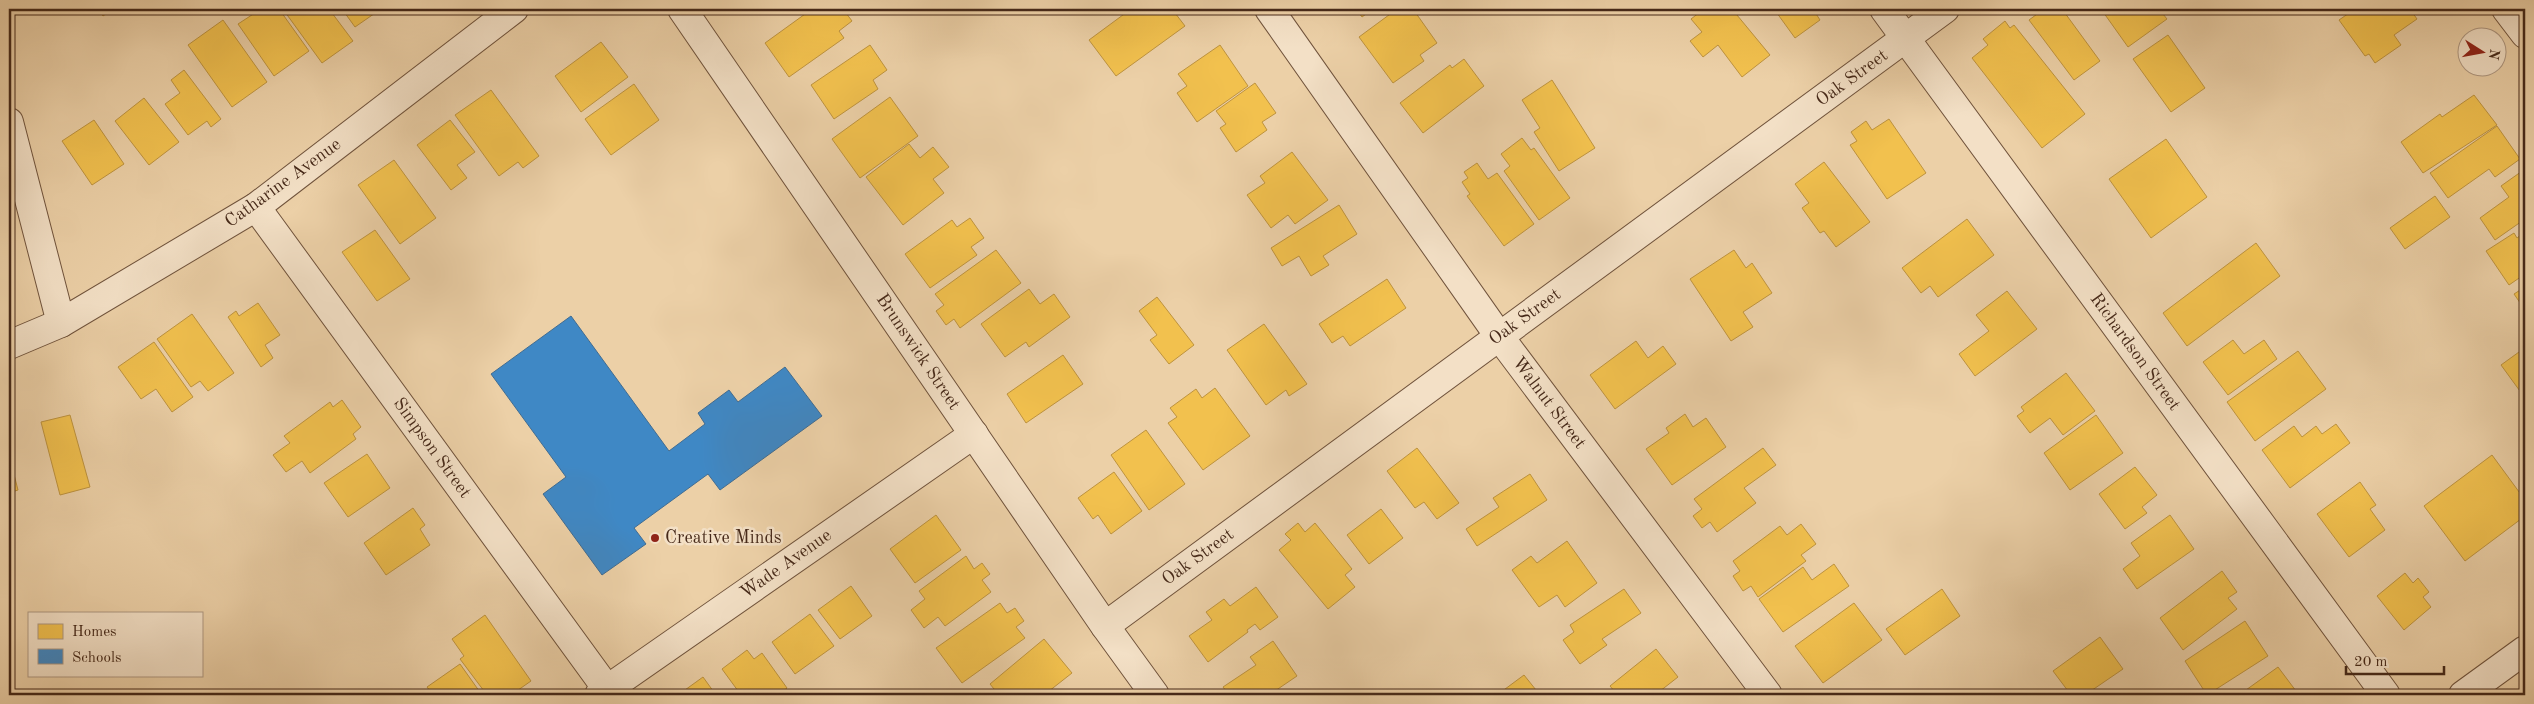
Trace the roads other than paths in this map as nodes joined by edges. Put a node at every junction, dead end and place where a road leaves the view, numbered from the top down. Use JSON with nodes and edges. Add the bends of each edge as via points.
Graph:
{"nodes":[{"id":1,"x":514,"y":9,"type":"edge"},
{"id":2,"x":682,"y":9,"type":"edge"},
{"id":3,"x":1269,"y":9,"type":"edge"},
{"id":4,"x":1884,"y":9,"type":"edge"},
{"id":5,"x":1945,"y":9,"type":"edge"},
{"id":6,"x":2506,"y":9,"type":"edge"},
{"id":7,"x":2525,"y":34,"type":"edge"},
{"id":8,"x":1906,"y":39,"type":"junction"},
{"id":9,"x":9,"y":122,"type":"edge"},
{"id":10,"x":256,"y":207,"type":"junction"},
{"id":11,"x":61,"y":323,"type":"junction"},
{"id":12,"x":1499,"y":336,"type":"junction"},
{"id":13,"x":9,"y":345,"type":"edge"},
{"id":14,"x":974,"y":434,"type":"junction"},
{"id":15,"x":1105,"y":626,"type":"junction"},
{"id":16,"x":2525,"y":650,"type":"edge"},
{"id":17,"x":603,"y":692,"type":"edge"},
{"id":18,"x":1155,"y":695,"type":"edge"},
{"id":19,"x":1768,"y":695,"type":"edge"},
{"id":20,"x":2386,"y":695,"type":"edge"},
{"id":21,"x":2463,"y":695,"type":"edge"}],
"edges":[{"from":1,"to":10,"type":"street","name":"Catharine Avenue"},
{"from":2,"to":14,"type":"street","name":"Brunswick Street"},
{"from":3,"to":12,"type":"street","name":"Walnut Street"},
{"from":4,"to":8,"type":"street","name":"Richardson Street"},
{"from":5,"to":8,"type":"street","name":"Oak Street"},
{"from":6,"to":7,"type":"street"},
{"from":8,"to":12,"type":"street","name":"Oak Street"},
{"from":8,"to":20,"type":"street","name":"Richardson Street"},
{"from":9,"to":11,"type":"street"},
{"from":10,"to":11,"type":"street","name":"Catharine Avenue"},
{"from":10,"to":17,"type":"street","name":"Simpson Street"},
{"from":11,"to":13,"type":"street","name":"Catharine Avenue"},
{"from":12,"to":15,"type":"street","name":"Oak Street"},
{"from":12,"to":19,"type":"street","name":"Walnut Street"},
{"from":14,"to":15,"type":"street","name":"Brunswick Street"},
{"from":14,"to":17,"type":"street","name":"Wade Avenue"},
{"from":15,"to":18,"type":"street","name":"Brunswick Street"},
{"from":16,"to":21,"type":"street"}]}
